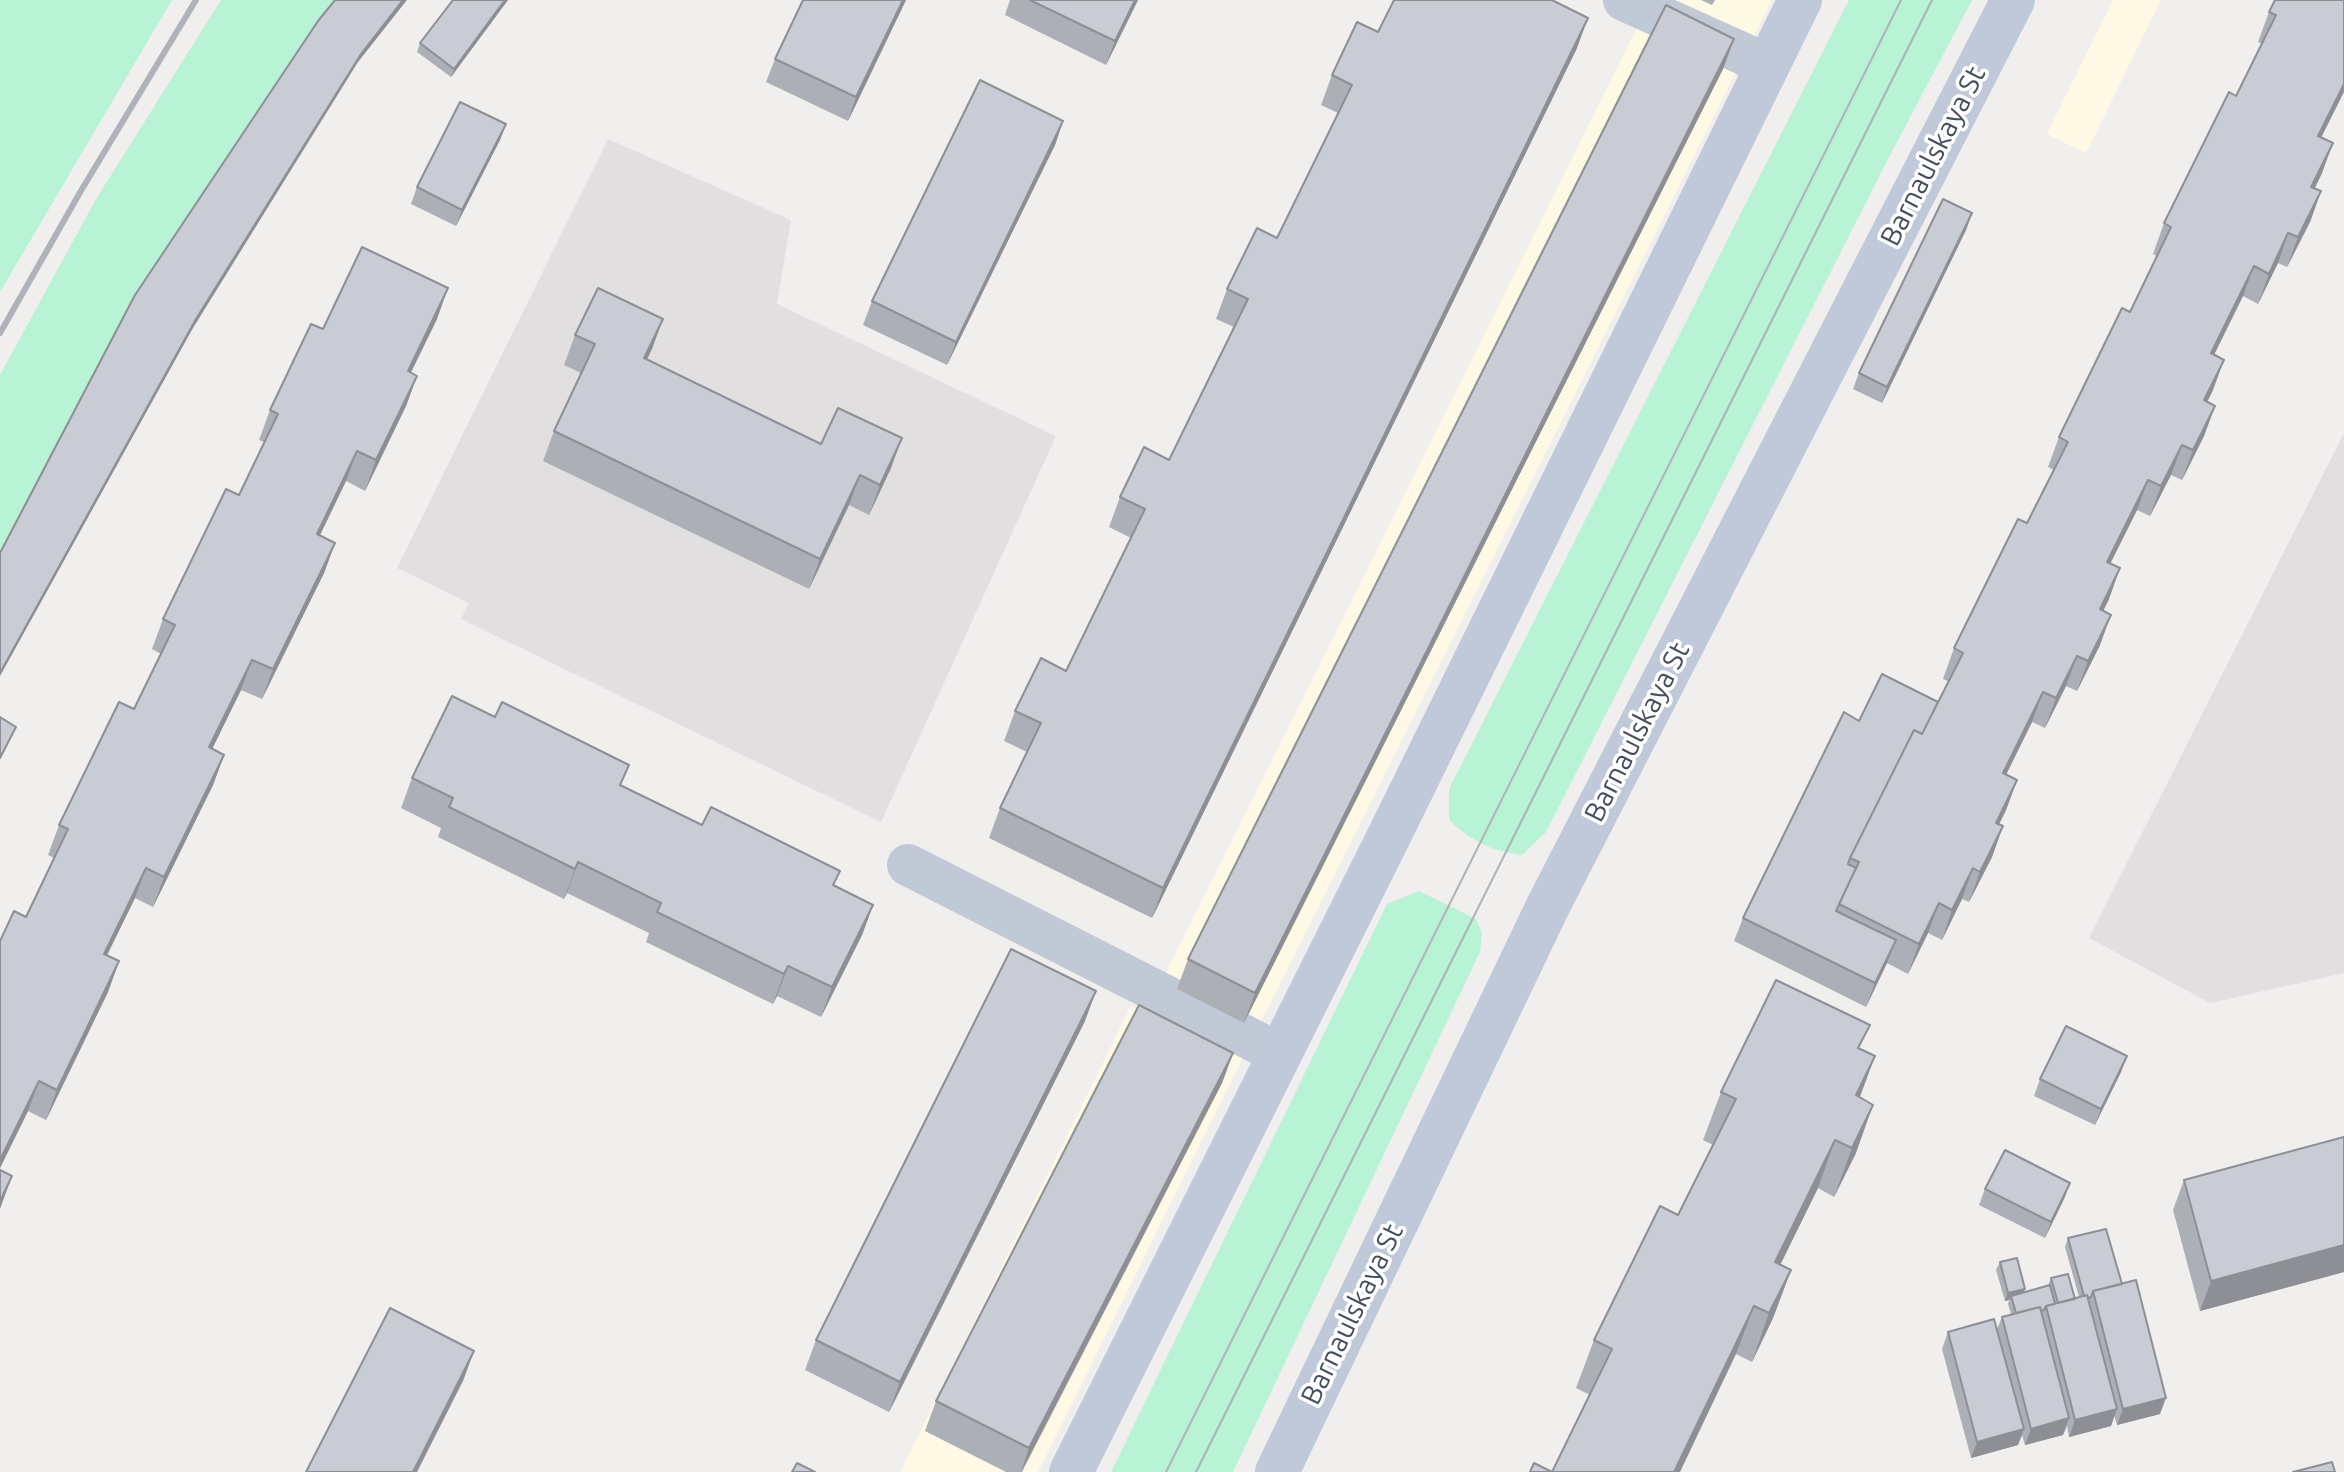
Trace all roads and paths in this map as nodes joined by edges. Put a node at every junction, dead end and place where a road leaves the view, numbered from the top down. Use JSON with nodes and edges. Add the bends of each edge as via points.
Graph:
{"nodes":[{"id":1,"x":1624,"y":0,"type":"edge"},
{"id":2,"x":1800,"y":0,"type":"edge"},
{"id":3,"x":2013,"y":0,"type":"edge"},
{"id":4,"x":1768,"y":65,"type":"junction"},
{"id":5,"x":908,"y":865,"type":"dead end"},
{"id":6,"x":1280,"y":1054,"type":"junction"},
{"id":7,"x":1071,"y":1472,"type":"edge"},
{"id":8,"x":1277,"y":1472,"type":"edge"}],
"edges":[{"from":1,"to":4,"type":"street"},
{"from":2,"to":4,"type":"street"},
{"from":3,"to":8,"type":"street","name":"Barnaulskaya St","via":[[1548,906]]},
{"from":4,"to":6,"type":"street"},
{"from":5,"to":6,"type":"street"},
{"from":6,"to":7,"type":"street"}]}
